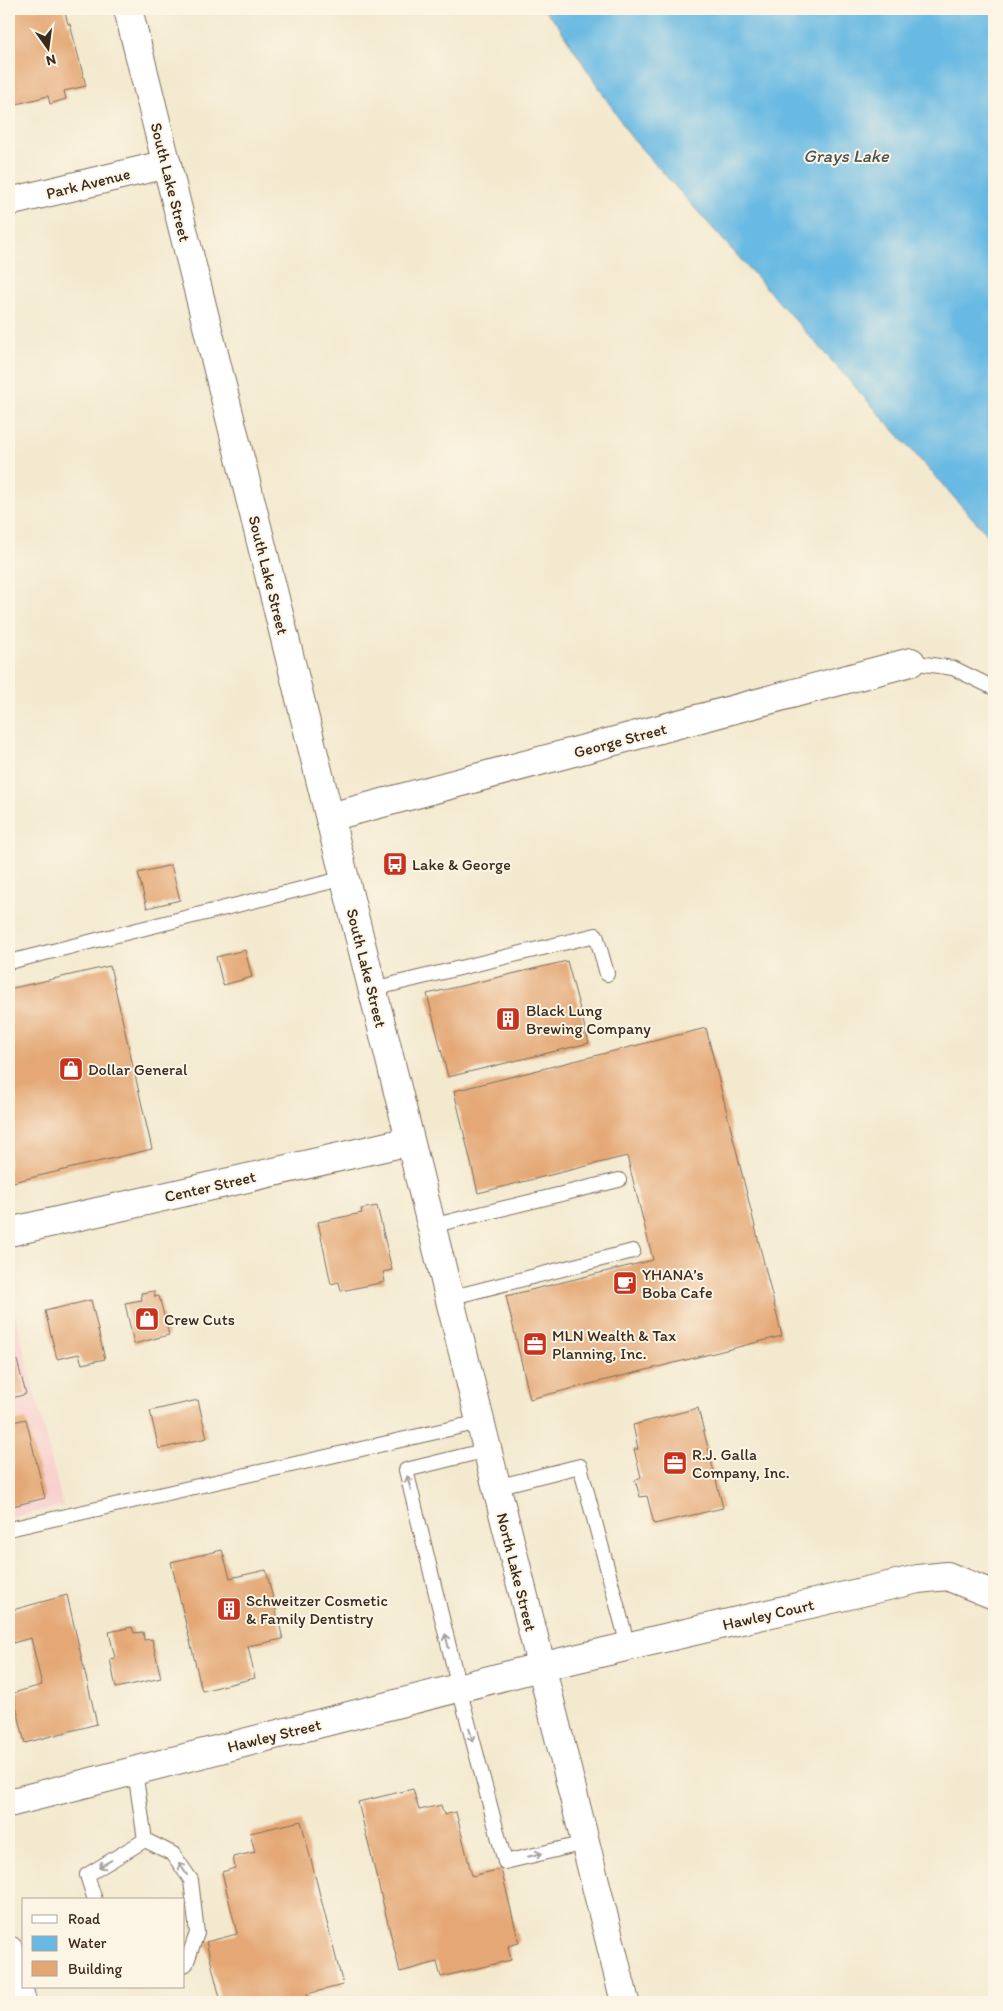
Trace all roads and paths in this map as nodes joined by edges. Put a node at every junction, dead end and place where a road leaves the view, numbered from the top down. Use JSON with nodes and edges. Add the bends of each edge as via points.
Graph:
{"nodes":[{"id":1,"x":128,"y":9,"type":"edge"},
{"id":2,"x":167,"y":164,"type":"junction"},
{"id":3,"x":9,"y":202,"type":"edge"},
{"id":4,"x":911,"y":662,"type":"joint"},
{"id":5,"x":994,"y":688,"type":"edge"},
{"id":6,"x":330,"y":817,"type":"junction"},
{"id":7,"x":345,"y":878,"type":"junction"},
{"id":8,"x":9,"y":962,"type":"edge"},
{"id":9,"x":607,"y":974,"type":"dead end"},
{"id":10,"x":373,"y":989,"type":"junction"},
{"id":11,"x":410,"y":1140,"type":"junction"},
{"id":12,"x":619,"y":1180,"type":"dead end"},
{"id":13,"x":431,"y":1226,"type":"junction"},
{"id":14,"x":9,"y":1232,"type":"edge"},
{"id":15,"x":633,"y":1251,"type":"dead end"},
{"id":16,"x":449,"y":1298,"type":"junction"},
{"id":17,"x":480,"y":1422,"type":"junction"},
{"id":18,"x":487,"y":1450,"type":"junction"},
{"id":19,"x":496,"y":1487,"type":"junction"},
{"id":20,"x":9,"y":1529,"type":"edge"},
{"id":21,"x":994,"y":1594,"type":"edge"},
{"id":22,"x":628,"y":1646,"type":"junction"},
{"id":23,"x":540,"y":1667,"type":"junction"},
{"id":24,"x":459,"y":1688,"type":"junction"},
{"id":25,"x":135,"y":1770,"type":"junction"},
{"id":26,"x":9,"y":1803,"type":"edge"},
{"id":27,"x":145,"y":1840,"type":"junction"},
{"id":28,"x":585,"y":1843,"type":"junction"},
{"id":29,"x":94,"y":1898,"type":"edge"},
{"id":30,"x":9,"y":1950,"type":"edge"},
{"id":31,"x":185,"y":1964,"type":"edge"},
{"id":32,"x":22,"y":2002,"type":"edge"},
{"id":33,"x":625,"y":2002,"type":"edge"}],
"edges":[{"from":1,"to":2,"type":"street","name":"South Lake Street"},
{"from":2,"to":3,"type":"street","name":"Park Avenue"},
{"from":2,"to":6,"type":"street","name":"South Lake Street"},
{"from":4,"to":5,"type":"lane","via":[[953,668]]},
{"from":4,"to":6,"type":"street","name":"George Street"},
{"from":6,"to":7,"type":"street","name":"South Lake Street"},
{"from":7,"to":8,"type":"lane"},
{"from":7,"to":10,"type":"street","name":"South Lake Street"},
{"from":9,"to":10,"type":"lane","via":[[596,935]]},
{"from":10,"to":11,"type":"street","name":"South Lake Street"},
{"from":11,"to":13,"type":"street","name":"North Lake Street"},
{"from":11,"to":14,"type":"street","name":"Center Street"},
{"from":12,"to":13,"type":"lane"},
{"from":13,"to":16,"type":"street","name":"North Lake Street"},
{"from":15,"to":16,"type":"lane"},
{"from":16,"to":17,"type":"street","name":"North Lake Street"},
{"from":17,"to":18,"type":"street","name":"North Lake Street"},
{"from":17,"to":20,"type":"lane"},
{"from":18,"to":19,"type":"street","name":"North Lake Street"},
{"from":24,"to":18,"type":"lane","one_way":true,"via":[[406,1470]]},
{"from":19,"to":22,"type":"lane","via":[[580,1466]]},
{"from":19,"to":23,"type":"street","name":"North Lake Street"},
{"from":21,"to":22,"type":"street","name":"Hawley Court","via":[[947,1576],[918,1579]]},
{"from":22,"to":23,"type":"street","name":"Hawley Court"},
{"from":23,"to":24,"type":"street","name":"Hawley Street"},
{"from":23,"to":28,"type":"street","name":"North Lake Street"},
{"from":24,"to":25,"type":"street","name":"Hawley Street"},
{"from":24,"to":28,"type":"lane","one_way":true,"via":[[505,1862]]},
{"from":25,"to":26,"type":"street","name":"Hawley Street"},
{"from":25,"to":27,"type":"lane"},
{"from":27,"to":29,"type":"lane","one_way":true,"via":[[88,1874]]},
{"from":31,"to":27,"type":"lane","one_way":true,"via":[[197,1933],[191,1880],[173,1854]]},
{"from":28,"to":33,"type":"street","name":"North Lake Street"},
{"from":30,"to":32,"type":"street"}]}
